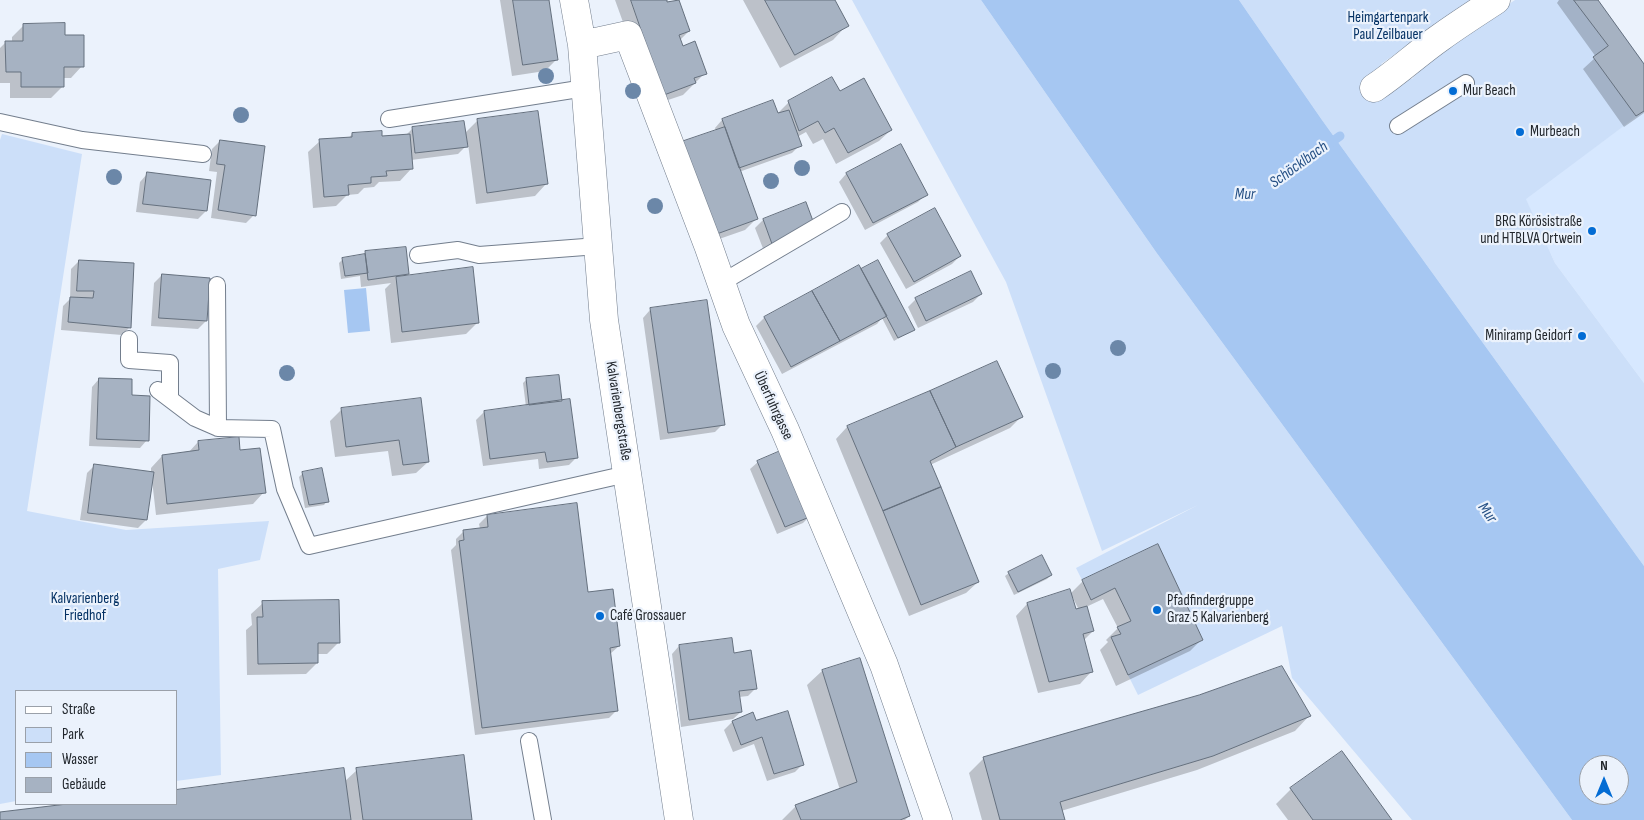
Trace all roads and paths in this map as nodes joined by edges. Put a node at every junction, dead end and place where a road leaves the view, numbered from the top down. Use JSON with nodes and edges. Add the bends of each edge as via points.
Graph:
{"nodes":[{"id":1,"x":574,"y":0,"type":"edge"},
{"id":2,"x":1496,"y":0,"type":"edge"},
{"id":3,"x":582,"y":45,"type":"junction"},
{"id":4,"x":1466,"y":83,"type":"dead end"},
{"id":5,"x":585,"y":88,"type":"junction"},
{"id":6,"x":1374,"y":88,"type":"dead end"},
{"id":7,"x":389,"y":119,"type":"dead end"},
{"id":8,"x":0,"y":122,"type":"edge"},
{"id":9,"x":1398,"y":126,"type":"dead end"},
{"id":10,"x":203,"y":154,"type":"dead end"},
{"id":11,"x":842,"y":212,"type":"dead end"},
{"id":12,"x":598,"y":246,"type":"junction"},
{"id":13,"x":418,"y":255,"type":"dead end"},
{"id":14,"x":721,"y":283,"type":"junction"},
{"id":15,"x":217,"y":285,"type":"dead end"},
{"id":16,"x":129,"y":339,"type":"dead end"},
{"id":17,"x":218,"y":428,"type":"junction"},
{"id":18,"x":627,"y":474,"type":"junction"},
{"id":19,"x":529,"y":741,"type":"dead end"},
{"id":20,"x":543,"y":820,"type":"edge"},
{"id":21,"x":679,"y":820,"type":"edge"},
{"id":22,"x":938,"y":820,"type":"edge"}],
"edges":[{"from":1,"to":3,"type":"street","name":"Kalvarienbergstraße"},
{"from":2,"to":6,"type":"street"},
{"from":3,"to":5,"type":"street","name":"Kalvarienbergstraße"},
{"from":3,"to":14,"type":"street","name":"Überfuhrgasse","via":[[628,35]]},
{"from":4,"to":9,"type":"lane"},
{"from":5,"to":7,"type":"lane"},
{"from":5,"to":12,"type":"street","name":"Kalvarienbergstraße"},
{"from":8,"to":10,"type":"lane","via":[[82,140]]},
{"from":11,"to":14,"type":"lane"},
{"from":12,"to":13,"type":"lane","via":[[479,255],[458,250]]},
{"from":12,"to":18,"type":"street","name":"Kalvarienbergstraße","via":[[604,320]]},
{"from":14,"to":22,"type":"street","name":"Überfuhrgasse","via":[[736,325],[785,430],[884,665]]},
{"from":15,"to":17,"type":"lane"},
{"from":16,"to":17,"type":"lane","via":[[129,360],[170,362],[164,395],[195,418]]},
{"from":17,"to":18,"type":"lane","via":[[272,429],[284,489],[309,546]]},
{"from":18,"to":21,"type":"street","name":"Kalvarienbergstraße"},
{"from":19,"to":20,"type":"lane"}]}
